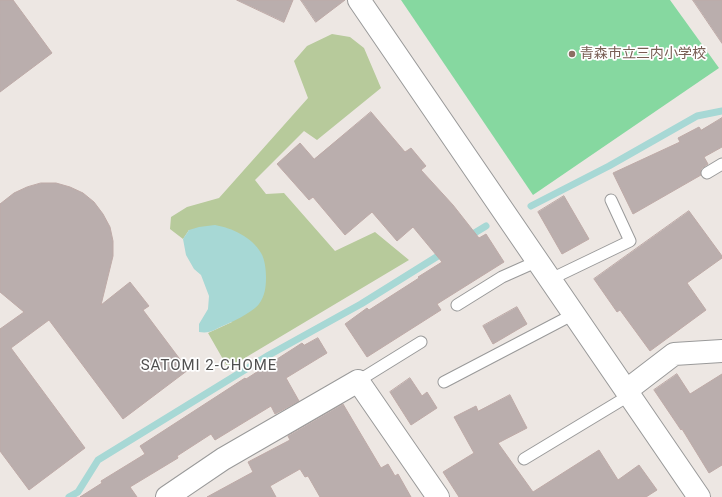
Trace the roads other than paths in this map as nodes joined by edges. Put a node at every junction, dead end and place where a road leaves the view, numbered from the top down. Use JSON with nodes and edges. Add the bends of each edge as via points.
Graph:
{"nodes":[{"id":1,"x":359,"y":0,"type":"edge"},
{"id":2,"x":722,"y":164,"type":"edge"},
{"id":3,"x":707,"y":173,"type":"dead end"},
{"id":4,"x":611,"y":200,"type":"dead end"},
{"id":5,"x":538,"y":261,"type":"junction"},
{"id":6,"x":551,"y":279,"type":"junction"},
{"id":7,"x":457,"y":305,"type":"dead end"},
{"id":8,"x":574,"y":314,"type":"junction"},
{"id":9,"x":421,"y":342,"type":"dead end"},
{"id":10,"x":722,"y":351,"type":"edge"},
{"id":11,"x":358,"y":381,"type":"junction"},
{"id":12,"x":444,"y":382,"type":"dead end"},
{"id":13,"x":628,"y":393,"type":"junction"},
{"id":14,"x":524,"y":459,"type":"dead end"},
{"id":15,"x":167,"y":497,"type":"edge"},
{"id":16,"x":437,"y":497,"type":"edge"},
{"id":17,"x":698,"y":497,"type":"edge"}],
"edges":[{"from":1,"to":5,"type":"street"},
{"from":2,"to":3,"type":"lane"},
{"from":4,"to":6,"type":"lane","via":[[630,241]]},
{"from":5,"to":6,"type":"street"},
{"from":5,"to":7,"type":"lane","via":[[502,277]]},
{"from":6,"to":8,"type":"street"},
{"from":8,"to":12,"type":"lane"},
{"from":8,"to":13,"type":"street"},
{"from":9,"to":11,"type":"lane"},
{"from":10,"to":13,"type":"street","via":[[674,354]]},
{"from":11,"to":15,"type":"street","via":[[223,459]]},
{"from":11,"to":16,"type":"street"},
{"from":13,"to":14,"type":"lane"},
{"from":13,"to":17,"type":"street"}]}
